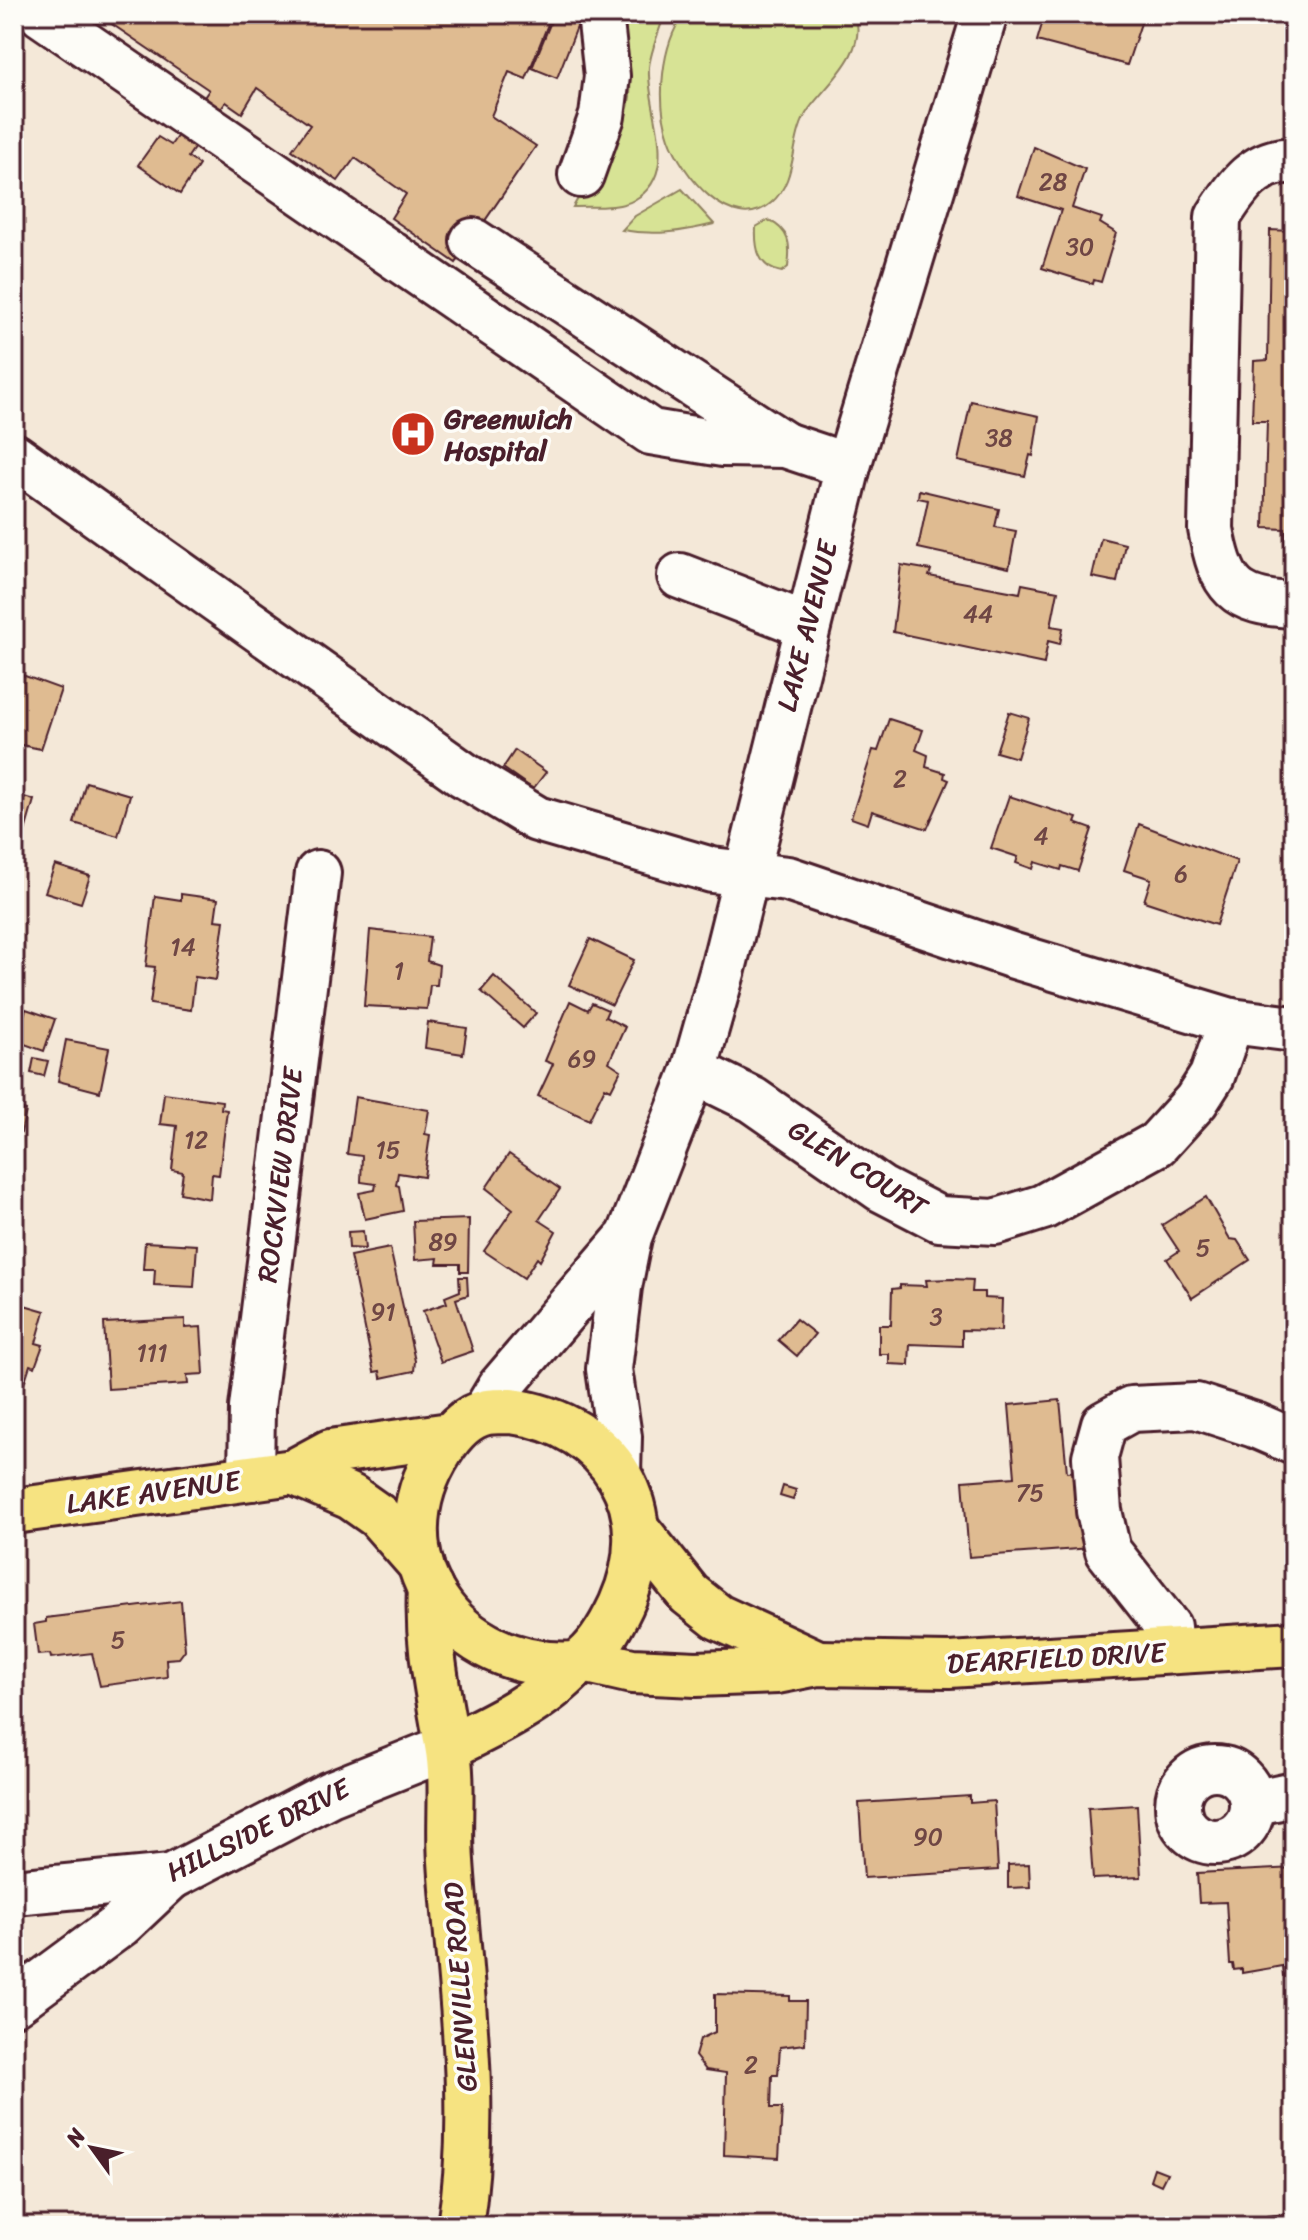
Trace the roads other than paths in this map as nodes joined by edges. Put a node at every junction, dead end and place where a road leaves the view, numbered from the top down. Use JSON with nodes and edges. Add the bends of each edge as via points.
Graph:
{"nodes":[{"id":1,"x":41,"y":14,"type":"edge"},
{"id":2,"x":600,"y":14,"type":"edge"},
{"id":3,"x":985,"y":14,"type":"edge"},
{"id":4,"x":1294,"y":161,"type":"edge"},
{"id":5,"x":581,"y":175,"type":"dead end"},
{"id":6,"x":473,"y":241,"type":"dead end"},
{"id":7,"x":785,"y":445,"type":"junction"},
{"id":8,"x":14,"y":456,"type":"edge"},
{"id":9,"x":848,"y":466,"type":"junction"},
{"id":10,"x":680,"y":576,"type":"dead end"},
{"id":11,"x":1294,"y":605,"type":"edge"},
{"id":12,"x":806,"y":625,"type":"junction"},
{"id":13,"x":318,"y":873,"type":"dead end"},
{"id":14,"x":747,"y":874,"type":"junction"},
{"id":15,"x":1231,"y":1021,"type":"junction"},
{"id":16,"x":1294,"y":1029,"type":"edge"},
{"id":17,"x":694,"y":1071,"type":"junction"},
{"id":18,"x":629,"y":1237,"type":"junction"},
{"id":19,"x":468,"y":1424,"type":"junction"},
{"id":20,"x":1294,"y":1442,"type":"edge"},
{"id":21,"x":618,"y":1474,"type":"junction"},
{"id":22,"x":272,"y":1475,"type":"junction"},
{"id":23,"x":14,"y":1511,"type":"edge"},
{"id":24,"x":636,"y":1528,"type":"junction"},
{"id":25,"x":426,"y":1576,"type":"junction"},
{"id":26,"x":1294,"y":1644,"type":"edge"},
{"id":27,"x":1170,"y":1651,"type":"junction"},
{"id":28,"x":580,"y":1662,"type":"junction"},
{"id":29,"x":818,"y":1663,"type":"junction"},
{"id":30,"x":448,"y":1747,"type":"junction"},
{"id":31,"x":1294,"y":1794,"type":"edge"},
{"id":32,"x":1252,"y":1803,"type":"dead end"},
{"id":33,"x":171,"y":1877,"type":"junction"},
{"id":34,"x":14,"y":1892,"type":"edge"},
{"id":35,"x":14,"y":2003,"type":"edge"},
{"id":36,"x":460,"y":2226,"type":"edge"}],
"edges":[{"from":1,"to":7,"type":"street","via":[[651,432],[723,444]]},
{"from":2,"to":5,"type":"street","via":[[607,76],[602,116]]},
{"from":3,"to":9,"type":"street","name":"LAKE AVENUE"},
{"from":4,"to":11,"type":"street","via":[[1259,168],[1237,186],[1218,217],[1211,529],[1217,563],[1232,587],[1258,604]]},
{"from":6,"to":7,"type":"street"},
{"from":7,"to":9,"type":"street"},
{"from":8,"to":14,"type":"street","via":[[451,766],[537,819],[712,870]]},
{"from":9,"to":12,"type":"street","name":"LAKE AVENUE"},
{"from":10,"to":12,"type":"street"},
{"from":12,"to":14,"type":"street","name":"LAKE AVENUE"},
{"from":13,"to":22,"type":"street","name":"ROCKVIEW DRIVE","via":[[252,1408]]},
{"from":14,"to":15,"type":"street","via":[[788,879],[1011,955]]},
{"from":14,"to":17,"type":"street","name":"LAKE AVENUE"},
{"from":15,"to":16,"type":"street"},
{"from":15,"to":17,"type":"street","name":"GLEN COURT","via":[[1212,1076],[1157,1144],[1043,1207],[995,1222],[939,1219],[881,1189],[753,1100]]},
{"from":17,"to":18,"type":"street","name":"LAKE AVENUE"},
{"from":18,"to":19,"type":"street","name":"LAKE AVENUE"},
{"from":18,"to":21,"type":"street","name":"LAKE AVENUE","via":[[609,1369],[619,1437]]},
{"from":19,"to":21,"type":"main road","via":[[534,1414],[572,1428],[602,1450]]},
{"from":19,"to":22,"type":"main road","name":"LAKE AVENUE","via":[[330,1452]]},
{"from":19,"to":25,"type":"main road","via":[[428,1473],[421,1496],[418,1518]]},
{"from":20,"to":27,"type":"street","via":[[1196,1406],[1131,1409],[1104,1424],[1095,1457],[1108,1551],[1168,1627]]},
{"from":21,"to":24,"type":"main road","via":[[634,1508]]},
{"from":22,"to":23,"type":"main road","name":"LAKE AVENUE"},
{"from":22,"to":25,"type":"main road","via":[[351,1497],[378,1516]]},
{"from":24,"to":28,"type":"main road","via":[[625,1596]]},
{"from":24,"to":29,"type":"main road","name":"DEARFIELD DRIVE","via":[[689,1594],[718,1617]]},
{"from":25,"to":28,"type":"main road","via":[[462,1633],[482,1646],[530,1664]]},
{"from":25,"to":30,"type":"main road","name":"GLENVILLE ROAD","via":[[436,1697]]},
{"from":26,"to":27,"type":"main road","name":"DEARFIELD DRIVE"},
{"from":27,"to":29,"type":"main road","name":"DEARFIELD DRIVE","via":[[949,1665]]},
{"from":28,"to":29,"type":"main road","name":"DEARFIELD DRIVE","via":[[696,1674],[777,1671]]},
{"from":28,"to":30,"type":"main road","via":[[497,1724]]},
{"from":30,"to":33,"type":"street","name":"HILLSIDE DRIVE","via":[[358,1782]]},
{"from":30,"to":36,"type":"main road","name":"GLENVILLE ROAD","via":[[451,1859],[467,2049],[469,2158]]},
{"from":31,"to":32,"type":"street"},
{"from":33,"to":34,"type":"street","name":"HILLSIDE DRIVE"},
{"from":33,"to":35,"type":"street","via":[[121,1924]]}]}
